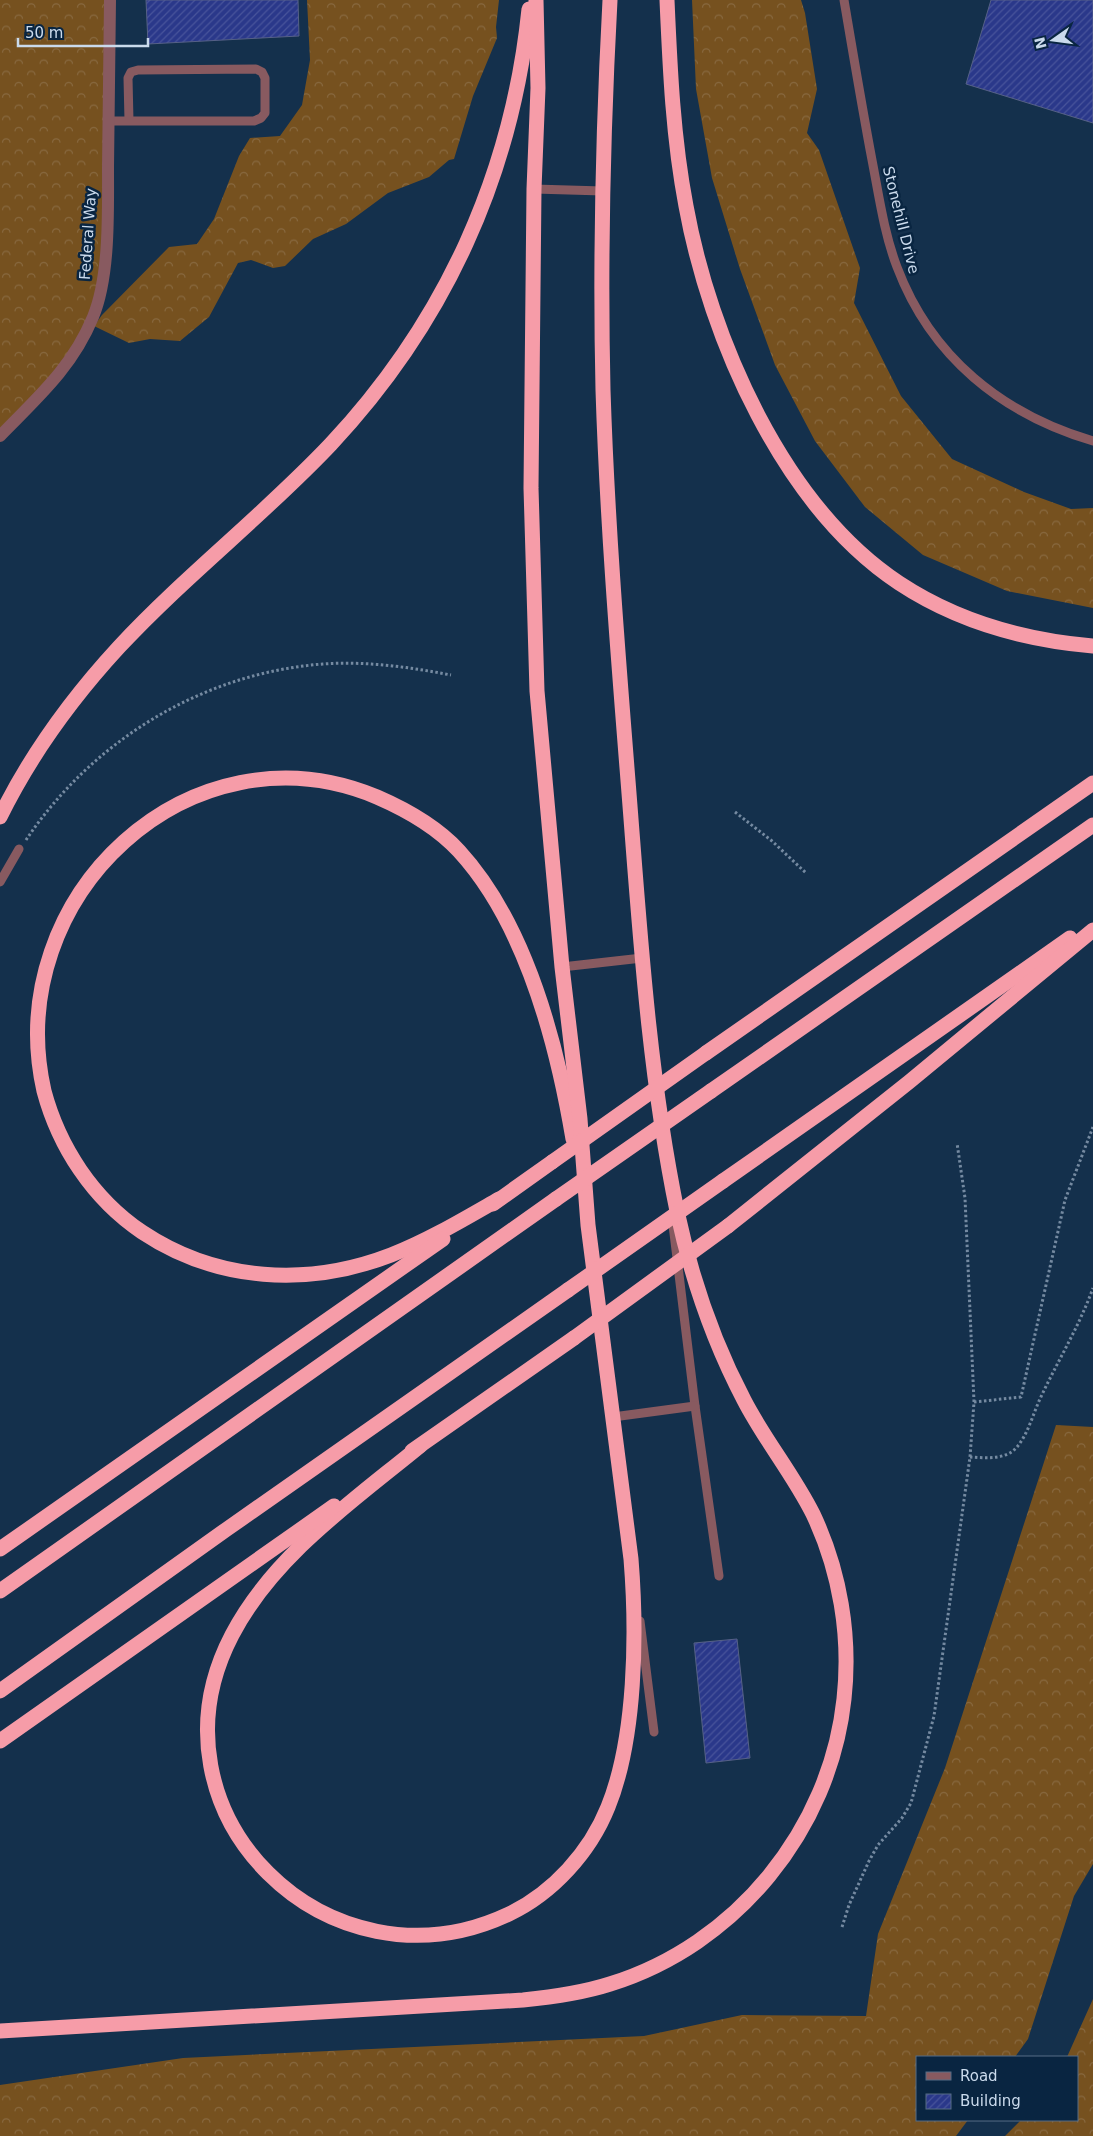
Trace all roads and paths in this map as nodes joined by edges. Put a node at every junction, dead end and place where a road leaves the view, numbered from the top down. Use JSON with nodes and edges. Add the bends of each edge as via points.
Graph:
{"nodes":[{"id":1,"x":110,"y":0,"type":"edge"},
{"id":2,"x":530,"y":0,"type":"edge"},
{"id":3,"x":536,"y":0,"type":"edge"},
{"id":4,"x":610,"y":0,"type":"edge"},
{"id":5,"x":667,"y":0,"type":"edge"},
{"id":6,"x":844,"y":0,"type":"edge"},
{"id":7,"x":108,"y":121,"type":"junction"},
{"id":8,"x":129,"y":121,"type":"junction"},
{"id":9,"x":534,"y":189,"type":"junction"},
{"id":10,"x":603,"y":191,"type":"junction"},
{"id":11,"x":0,"y":436,"type":"edge"},
{"id":12,"x":1093,"y":441,"type":"edge"},
{"id":13,"x":1093,"y":646,"type":"edge"},
{"id":14,"x":451,"y":675,"type":"dead end"},
{"id":15,"x":1093,"y":783,"type":"edge"},
{"id":16,"x":735,"y":812,"type":"dead end"},
{"id":17,"x":0,"y":817,"type":"edge"},
{"id":18,"x":1093,"y":825,"type":"edge"},
{"id":19,"x":19,"y":849,"type":"joint"},
{"id":20,"x":806,"y":873,"type":"dead end"},
{"id":21,"x":0,"y":882,"type":"edge"},
{"id":22,"x":1093,"y":922,"type":"edge"},
{"id":23,"x":1093,"y":930,"type":"edge"},
{"id":24,"x":642,"y":958,"type":"junction"},
{"id":25,"x":562,"y":966,"type":"junction"},
{"id":26,"x":652,"y":1057,"type":"junction"},
{"id":27,"x":1093,"y":1127,"type":"edge"},
{"id":28,"x":957,"y":1143,"type":"dead end"},
{"id":29,"x":499,"y":1199,"type":"junction"},
{"id":30,"x":588,"y":1225,"type":"junction"},
{"id":31,"x":1093,"y":1288,"type":"edge"},
{"id":32,"x":974,"y":1402,"type":"junction"},
{"id":33,"x":695,"y":1406,"type":"junction"},
{"id":34,"x":613,"y":1417,"type":"junction"},
{"id":35,"x":420,"y":1446,"type":"junction"},
{"id":36,"x":970,"y":1457,"type":"junction"},
{"id":37,"x":628,"y":1527,"type":"junction"},
{"id":38,"x":0,"y":1549,"type":"edge"},
{"id":39,"x":719,"y":1576,"type":"dead end"},
{"id":40,"x":0,"y":1591,"type":"edge"},
{"id":41,"x":0,"y":1691,"type":"edge"},
{"id":42,"x":654,"y":1732,"type":"dead end"},
{"id":43,"x":0,"y":1741,"type":"edge"},
{"id":44,"x":842,"y":1927,"type":"dead end"},
{"id":45,"x":0,"y":2032,"type":"edge"}],
"edges":[{"from":1,"to":7,"type":"street","name":"Federal Way"},
{"from":2,"to":17,"type":"highway","via":[[518,86],[492,178],[457,266],[410,348],[329,446],[143,622],[99,668],[41,745]]},
{"from":3,"to":9,"type":"highway","via":[[538,88]]},
{"from":4,"to":10,"type":"highway"},
{"from":5,"to":13,"type":"highway","via":[[680,169],[693,242],[724,338],[749,395],[794,474],[852,545],[898,582],[923,597],[1003,632]]},
{"from":6,"to":12,"type":"lane","name":"Stonehill Drive","via":[[882,210],[896,265],[913,301],[947,353],[1007,404],[1046,424]]},
{"from":7,"to":8,"type":"lane"},
{"from":7,"to":11,"type":"street","name":"Federal Way","via":[[105,257],[93,316],[67,365]]},
{"from":8,"to":8,"type":"lane","via":[[254,121],[265,113],[265,78],[256,69],[131,72],[128,78]]},
{"from":9,"to":10,"type":"lane"},
{"from":9,"to":25,"type":"highway","via":[[531,488],[534,644]]},
{"from":10,"to":24,"type":"highway","via":[[605,450]]},
{"from":14,"to":19,"type":"path","via":[[377,664],[324,664],[275,670],[214,688],[151,719],[107,751],[50,808]]},
{"from":15,"to":29,"type":"highway","bridge":true},
{"from":16,"to":20,"type":"path"},
{"from":18,"to":40,"type":"highway","bridge":true},
{"from":19,"to":21,"type":"lane"},
{"from":22,"to":41,"type":"highway","bridge":true,"via":[[227,1528]]},
{"from":23,"to":35,"type":"highway","bridge":true,"via":[[728,1226]]},
{"from":24,"to":25,"type":"lane"},
{"from":24,"to":26,"type":"highway"},
{"from":25,"to":30,"type":"highway","via":[[580,1119]]},
{"from":26,"to":33,"type":"lane"},
{"from":26,"to":45,"type":"highway","via":[[678,1216],[710,1321],[747,1407],[812,1514],[835,1573],[842,1604],[846,1668],[839,1731],[820,1792],[790,1848],[750,1899],[702,1939],[646,1971],[586,1991],[523,2000]]},
{"from":27,"to":32,"type":"path","via":[[1065,1200],[1022,1397]]},
{"from":28,"to":32,"type":"path","via":[[965,1198]]},
{"from":29,"to":30,"type":"highway","via":[[389,1256],[340,1270],[295,1276],[249,1274],[203,1262],[160,1243],[123,1217],[89,1182],[64,1144],[47,1103],[38,1062],[36,1010],[39,981],[50,942],[67,906],[89,873],[117,842],[158,812],[203,792],[250,781],[299,779],[346,787],[388,802],[426,823],[457,848],[482,878],[516,941],[541,1008],[560,1073]]},
{"from":29,"to":38,"type":"highway"},
{"from":30,"to":34,"type":"highway"},
{"from":31,"to":36,"type":"path","via":[[1026,1433],[1016,1448],[1004,1456]]},
{"from":32,"to":36,"type":"path"},
{"from":33,"to":34,"type":"lane"},
{"from":33,"to":39,"type":"lane"},
{"from":34,"to":37,"type":"highway"},
{"from":35,"to":37,"type":"highway","via":[[317,1532],[268,1582],[232,1635],[216,1676],[211,1701],[208,1724],[212,1769],[226,1812],[237,1833],[278,1884],[315,1910],[340,1922],[374,1932],[416,1936],[476,1927],[512,1913],[536,1898],[585,1848],[608,1807],[627,1726],[634,1623]]},
{"from":35,"to":43,"type":"highway"},
{"from":36,"to":44,"type":"path","via":[[934,1716],[915,1792],[902,1818],[878,1845],[869,1861]]},
{"from":37,"to":42,"type":"lane"}]}
